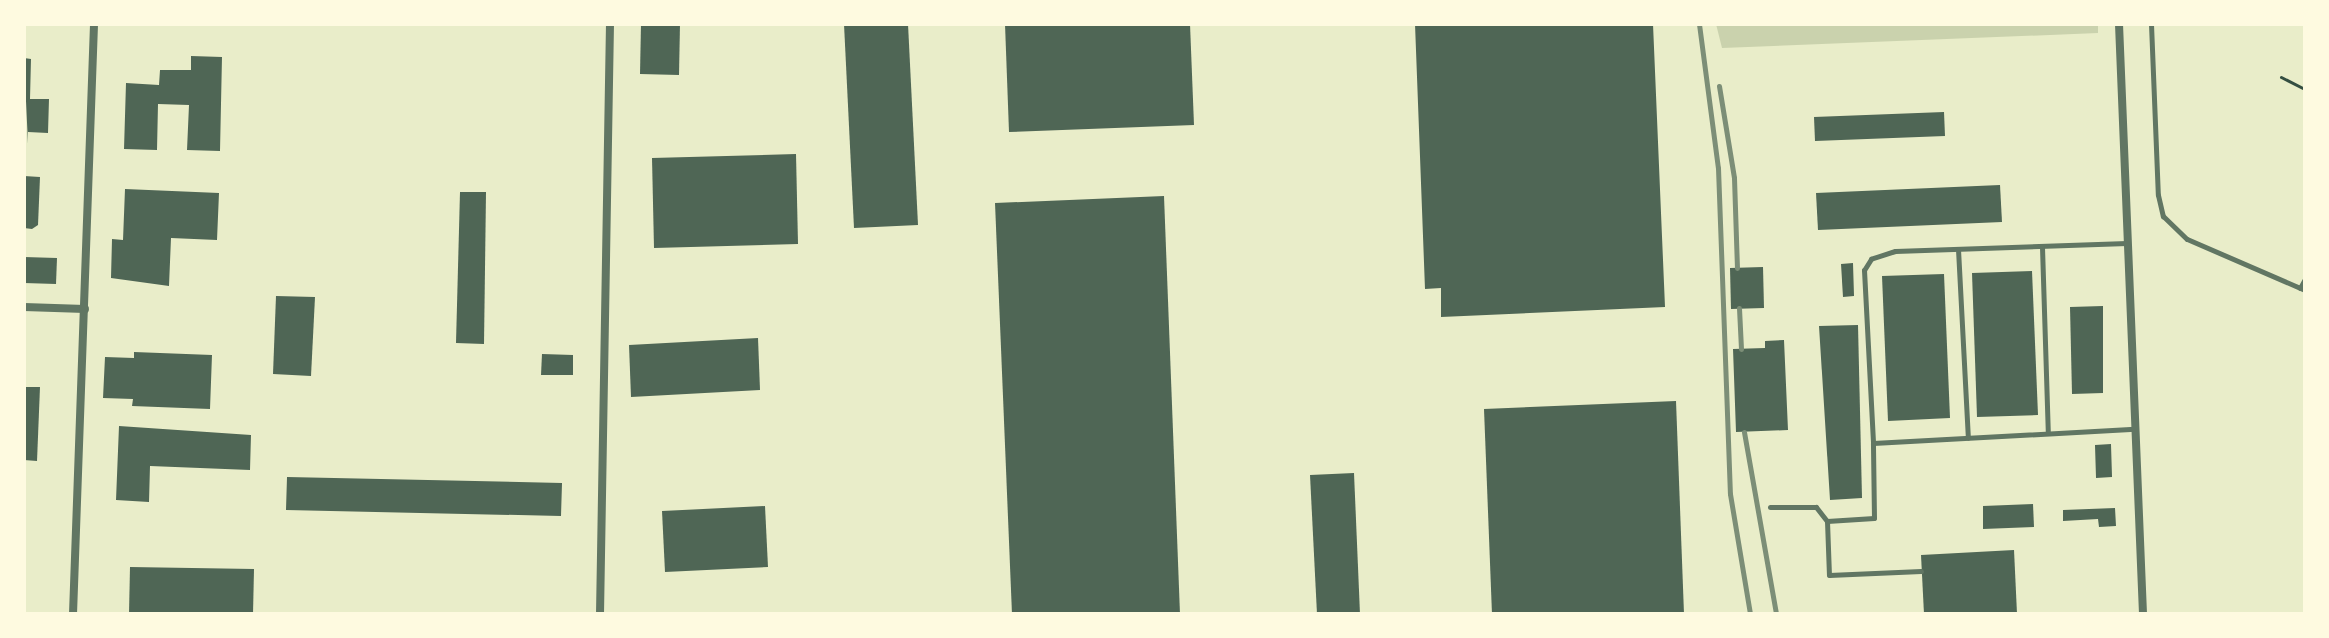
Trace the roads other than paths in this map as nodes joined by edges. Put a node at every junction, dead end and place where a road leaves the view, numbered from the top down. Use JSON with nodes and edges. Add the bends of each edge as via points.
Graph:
{"nodes":[{"id":1,"x":94,"y":24,"type":"edge"},
{"id":2,"x":610,"y":24,"type":"edge"},
{"id":3,"x":2119,"y":24,"type":"edge"},
{"id":4,"x":2151,"y":24,"type":"edge"},
{"id":5,"x":2128,"y":243,"type":"junction"},
{"id":6,"x":2042,"y":247,"type":"junction"},
{"id":7,"x":1958,"y":249,"type":"junction"},
{"id":8,"x":2305,"y":279,"type":"edge"},
{"id":9,"x":2303,"y":289,"type":"edge"},
{"id":10,"x":24,"y":307,"type":"edge"},
{"id":11,"x":85,"y":309,"type":"junction"},
{"id":12,"x":2135,"y":429,"type":"junction"},
{"id":13,"x":2048,"y":434,"type":"junction"},
{"id":14,"x":1968,"y":438,"type":"junction"},
{"id":15,"x":1873,"y":443,"type":"junction"},
{"id":16,"x":1770,"y":507,"type":"dead end"},
{"id":17,"x":1827,"y":521,"type":"junction"},
{"id":18,"x":1921,"y":571,"type":"dead end"},
{"id":19,"x":73,"y":614,"type":"edge"},
{"id":20,"x":600,"y":614,"type":"edge"},
{"id":21,"x":2143,"y":614,"type":"edge"}],
"edges":[{"from":1,"to":11,"type":"street"},
{"from":2,"to":20,"type":"street"},
{"from":3,"to":5,"type":"street"},
{"from":4,"to":9,"type":"lane","via":[[2163,216],[2187,239]]},
{"from":5,"to":6,"type":"lane"},
{"from":5,"to":12,"type":"street"},
{"from":6,"to":7,"type":"lane"},
{"from":6,"to":13,"type":"lane"},
{"from":7,"to":14,"type":"lane"},
{"from":7,"to":15,"type":"lane","via":[[1895,251],[1871,259],[1864,270]]},
{"from":8,"to":9,"type":"lane"},
{"from":10,"to":11,"type":"street"},
{"from":11,"to":19,"type":"street"},
{"from":12,"to":13,"type":"lane"},
{"from":12,"to":21,"type":"street"},
{"from":13,"to":14,"type":"lane"},
{"from":14,"to":15,"type":"lane"},
{"from":15,"to":17,"type":"lane","via":[[1874,518]]},
{"from":16,"to":17,"type":"lane","via":[[1816,507]]},
{"from":17,"to":18,"type":"lane","via":[[1829,575]]}]}
